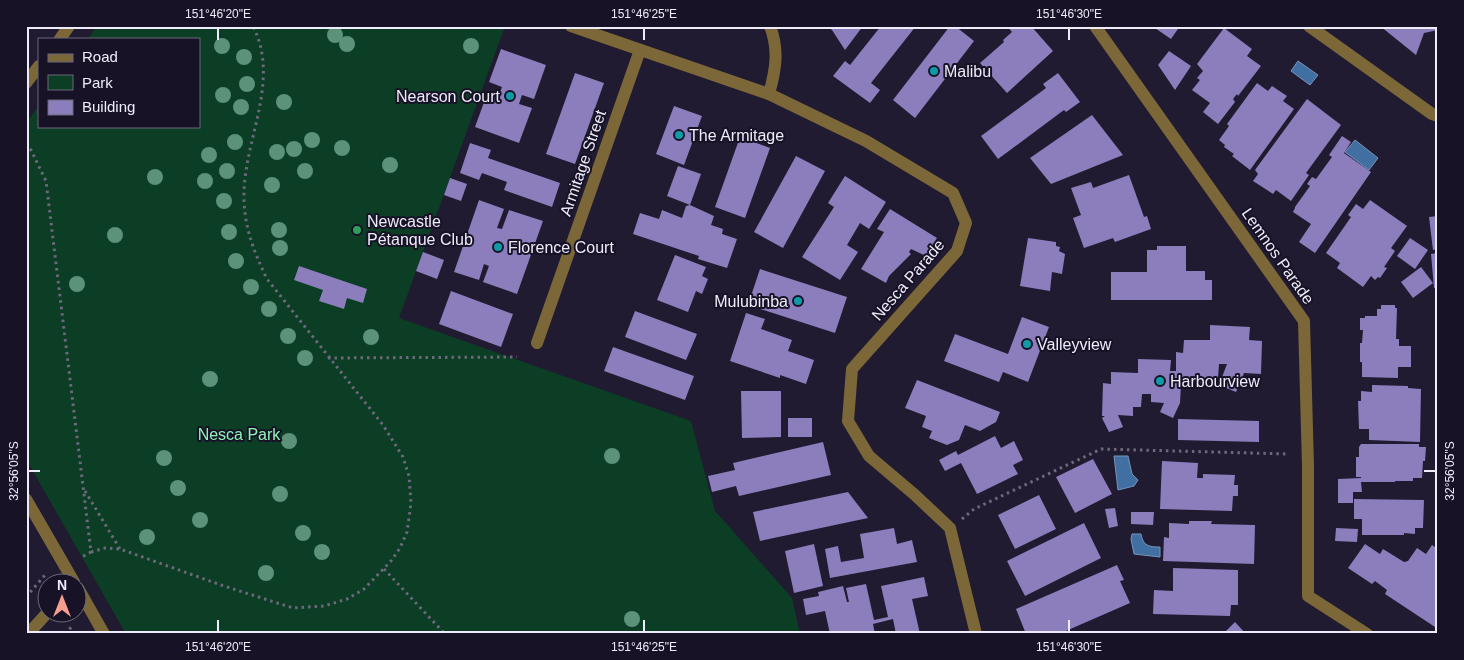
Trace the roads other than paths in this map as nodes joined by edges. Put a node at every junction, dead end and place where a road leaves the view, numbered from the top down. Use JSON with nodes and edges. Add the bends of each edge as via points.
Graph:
{"nodes":[{"id":1,"x":69,"y":26,"type":"edge"},
{"id":2,"x":571,"y":26,"type":"edge"},
{"id":3,"x":770,"y":26,"type":"edge"},
{"id":4,"x":1095,"y":26,"type":"edge"},
{"id":5,"x":1309,"y":26,"type":"edge"},
{"id":6,"x":61,"y":38,"type":"edge"},
{"id":7,"x":640,"y":50,"type":"junction"},
{"id":8,"x":38,"y":67,"type":"edge"},
{"id":9,"x":26,"y":83,"type":"edge"},
{"id":10,"x":769,"y":94,"type":"junction"},
{"id":11,"x":1438,"y":116,"type":"edge"},
{"id":12,"x":537,"y":342,"type":"dead end"},
{"id":13,"x":26,"y":499,"type":"edge"},
{"id":14,"x":68,"y":572,"type":"edge"},
{"id":15,"x":88,"y":606,"type":"edge"},
{"id":16,"x":39,"y":622,"type":"edge"},
{"id":17,"x":28,"y":634,"type":"edge"},
{"id":18,"x":104,"y":634,"type":"edge"},
{"id":19,"x":976,"y":634,"type":"edge"},
{"id":20,"x":1367,"y":634,"type":"edge"}],
"edges":[{"from":1,"to":6,"type":"street"},
{"from":2,"to":7,"type":"street","name":"Nesca Parade"},
{"from":3,"to":10,"type":"street","via":[[777,55]]},
{"from":4,"to":20,"type":"street","name":"Lemnos Parade","via":[[1304,321],[1308,596]]},
{"from":5,"to":11,"type":"street"},
{"from":7,"to":10,"type":"street","name":"Nesca Parade"},
{"from":7,"to":12,"type":"street","name":"Armitage Street"},
{"from":8,"to":9,"type":"street"},
{"from":10,"to":19,"type":"street","name":"Nesca Parade","via":[[866,141],[953,193],[966,223],[957,251],[852,369],[848,421],[870,456],[950,528]]},
{"from":13,"to":14,"type":"street"},
{"from":15,"to":18,"type":"street"},
{"from":16,"to":17,"type":"street"}]}
